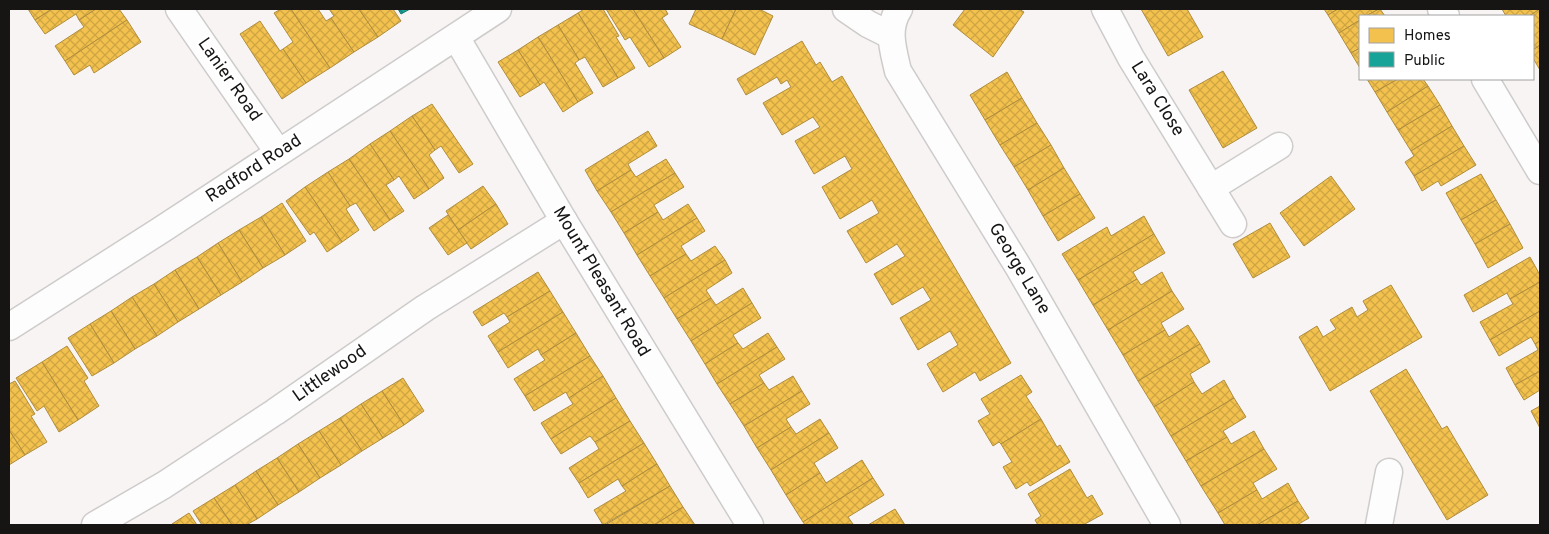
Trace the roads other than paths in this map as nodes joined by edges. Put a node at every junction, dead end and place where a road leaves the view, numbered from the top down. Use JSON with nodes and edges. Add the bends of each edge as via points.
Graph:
{"nodes":[{"id":1,"x":179,"y":9,"type":"edge"},
{"id":2,"x":498,"y":9,"type":"edge"},
{"id":3,"x":846,"y":9,"type":"edge"},
{"id":4,"x":899,"y":9,"type":"edge"},
{"id":5,"x":1105,"y":9,"type":"edge"},
{"id":6,"x":890,"y":35,"type":"junction"},
{"id":7,"x":456,"y":37,"type":"junction"},
{"id":8,"x":1486,"y":80,"type":"edge"},
{"id":9,"x":1279,"y":146,"type":"dead end"},
{"id":10,"x":278,"y":152,"type":"junction"},
{"id":11,"x":1540,"y":171,"type":"edge"},
{"id":12,"x":1211,"y":188,"type":"junction"},
{"id":13,"x":564,"y":221,"type":"junction"},
{"id":14,"x":1233,"y":224,"type":"dead end"},
{"id":15,"x":9,"y":327,"type":"edge"},
{"id":16,"x":1389,"y":472,"type":"dead end"},
{"id":17,"x":1160,"y":523,"type":"edge"},
{"id":18,"x":95,"y":525,"type":"edge"},
{"id":19,"x":750,"y":525,"type":"edge"},
{"id":20,"x":1379,"y":525,"type":"edge"}],
"edges":[{"from":1,"to":10,"type":"street","name":"Lanier Road"},
{"from":2,"to":7,"type":"street","name":"Radford Road"},
{"from":3,"to":6,"type":"street"},
{"from":4,"to":6,"type":"street","name":"George Lane"},
{"from":5,"to":12,"type":"street","name":"Lara Close","via":[[1131,58]]},
{"from":6,"to":17,"type":"street","name":"George Lane","via":[[898,71],[1019,268]]},
{"from":7,"to":10,"type":"street","name":"Radford Road"},
{"from":7,"to":13,"type":"street","name":"Mount Pleasant Road"},
{"from":8,"to":11,"type":"street"},
{"from":9,"to":12,"type":"street"},
{"from":10,"to":15,"type":"street","name":"Radford Road"},
{"from":12,"to":14,"type":"street","name":"Lara Close"},
{"from":13,"to":18,"type":"street","name":"Littlewood","via":[[425,308],[164,485]]},
{"from":13,"to":19,"type":"street","name":"Mount Pleasant Road"},
{"from":16,"to":20,"type":"street"}]}
